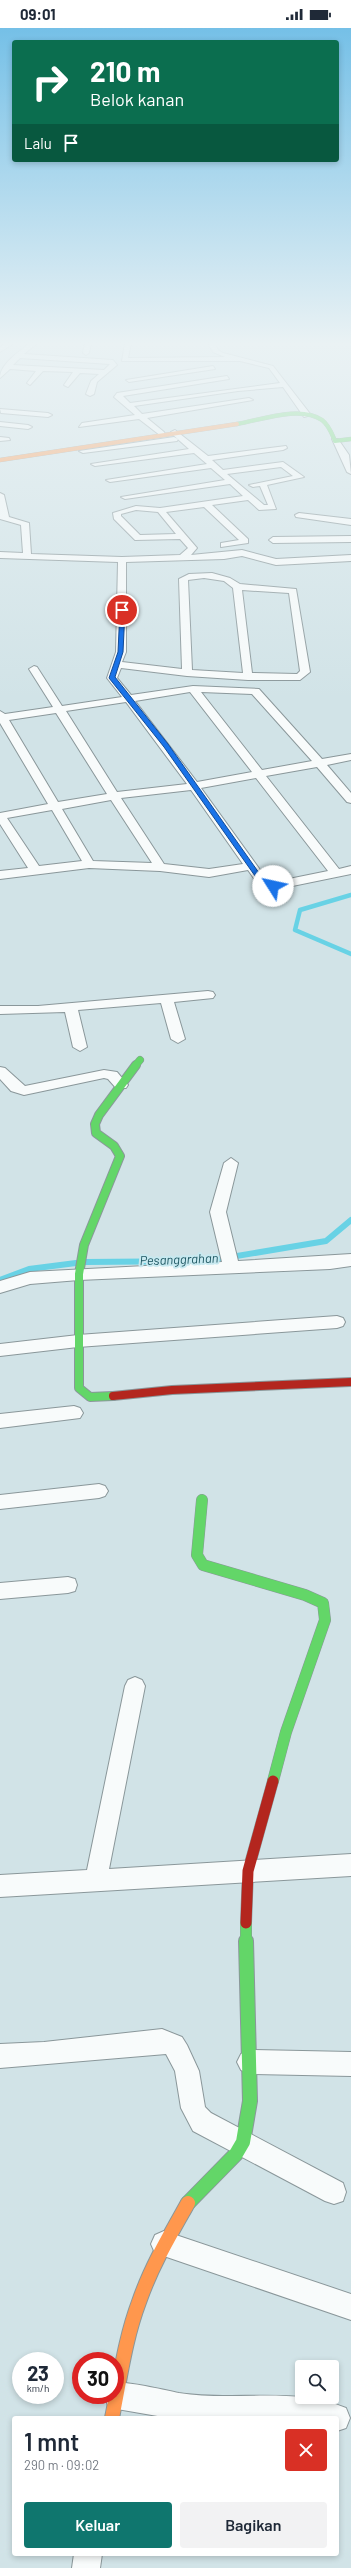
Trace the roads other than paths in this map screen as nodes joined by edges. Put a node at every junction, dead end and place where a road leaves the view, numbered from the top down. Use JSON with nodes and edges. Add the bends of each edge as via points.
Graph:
{"nodes":[{"id":1,"x":93,"y":462,"type":"edge"},
{"id":2,"x":113,"y":462,"type":"edge"},
{"id":3,"x":209,"y":462,"type":"edge"},
{"id":4,"x":347,"y":462,"type":"edge"},
{"id":5,"x":95,"y":464,"type":"junction"},
{"id":6,"x":214,"y":465,"type":"junction"},
{"id":7,"x":222,"y":472,"type":"junction"},
{"id":8,"x":351,"y":472,"type":"edge"},
{"id":9,"x":232,"y":481,"type":"junction"},
{"id":10,"x":263,"y":484,"type":"junction"},
{"id":11,"x":239,"y":487,"type":"junction"},
{"id":12,"x":118,"y":488,"type":"junction"},
{"id":13,"x":0,"y":495,"type":"edge"},
{"id":14,"x":251,"y":497,"type":"junction"},
{"id":15,"x":206,"y":504,"type":"junction"},
{"id":16,"x":136,"y":508,"type":"junction"},
{"id":17,"x":160,"y":510,"type":"junction"},
{"id":18,"x":299,"y":516,"type":"dead end"},
{"id":19,"x":3,"y":518,"type":"edge"},
{"id":20,"x":351,"y":522,"type":"edge"},
{"id":21,"x":182,"y":536,"type":"junction"},
{"id":22,"x":351,"y":539,"type":"edge"},
{"id":23,"x":273,"y":540,"type":"dead end"},
{"id":24,"x":214,"y":546,"type":"dead end"},
{"id":25,"x":0,"y":555,"type":"edge"},
{"id":26,"x":27,"y":555,"type":"junction"},
{"id":27,"x":182,"y":558,"type":"junction"},
{"id":28,"x":351,"y":558,"type":"edge"},
{"id":29,"x":122,"y":560,"type":"junction"},
{"id":30,"x":237,"y":587,"type":"junction"},
{"id":31,"x":34,"y":669,"type":"dead end"},
{"id":32,"x":114,"y":669,"type":"junction"},
{"id":33,"x":187,"y":673,"type":"junction"},
{"id":34,"x":248,"y":677,"type":"junction"},
{"id":35,"x":193,"y":688,"type":"junction"},
{"id":36,"x":129,"y":696,"type":"junction"},
{"id":37,"x":59,"y":709,"type":"junction"},
{"id":38,"x":1,"y":716,"type":"edge"},
{"id":39,"x":351,"y":757,"type":"edge"},
{"id":40,"x":319,"y":762,"type":"junction"},
{"id":41,"x":260,"y":774,"type":"junction"},
{"id":42,"x":195,"y":786,"type":"junction"},
{"id":43,"x":114,"y":796,"type":"junction"},
{"id":44,"x":351,"y":800,"type":"edge"},
{"id":45,"x":56,"y":806,"type":"junction"},
{"id":46,"x":0,"y":816,"type":"edge"},
{"id":47,"x":16,"y":837,"type":"junction"},
{"id":48,"x":0,"y":840,"type":"edge"},
{"id":49,"x":89,"y":864,"type":"junction"},
{"id":50,"x":251,"y":866,"type":"junction"},
{"id":51,"x":160,"y":867,"type":"junction"},
{"id":52,"x":36,"y":870,"type":"junction"},
{"id":53,"x":351,"y":870,"type":"edge"},
{"id":54,"x":336,"y":874,"type":"junction"},
{"id":55,"x":0,"y":875,"type":"edge"},
{"id":56,"x":208,"y":995,"type":"dead end"},
{"id":57,"x":166,"y":997,"type":"junction"},
{"id":58,"x":71,"y":1007,"type":"junction"},
{"id":59,"x":0,"y":1010,"type":"edge"},
{"id":60,"x":178,"y":1039,"type":"dead end"},
{"id":61,"x":80,"y":1047,"type":"dead end"},
{"id":62,"x":140,"y":1060,"type":"dead end"},
{"id":63,"x":0,"y":1071,"type":"edge"},
{"id":64,"x":121,"y":1085,"type":"junction"},
{"id":65,"x":230,"y":1163,"type":"dead end"},
{"id":66,"x":351,"y":1260,"type":"edge"},
{"id":67,"x":230,"y":1264,"type":"junction"},
{"id":68,"x":80,"y":1271,"type":"junction"},
{"id":69,"x":0,"y":1287,"type":"edge"},
{"id":70,"x":338,"y":1322,"type":"dead end"},
{"id":71,"x":78,"y":1341,"type":"junction"},
{"id":72,"x":0,"y":1350,"type":"edge"},
{"id":73,"x":351,"y":1382,"type":"edge"},
{"id":74,"x":74,"y":1413,"type":"dead end"},
{"id":75,"x":0,"y":1421,"type":"edge"},
{"id":76,"x":99,"y":1491,"type":"dead end"},
{"id":77,"x":202,"y":1500,"type":"dead end"},
{"id":78,"x":0,"y":1502,"type":"edge"},
{"id":79,"x":68,"y":1585,"type":"dead end"},
{"id":80,"x":0,"y":1591,"type":"edge"},
{"id":81,"x":135,"y":1686,"type":"dead end"},
{"id":82,"x":351,"y":1866,"type":"edge"},
{"id":83,"x":248,"y":1871,"type":"junction"},
{"id":84,"x":96,"y":1880,"type":"junction"},
{"id":85,"x":0,"y":1886,"type":"edge"},
{"id":86,"x":0,"y":2056,"type":"edge"},
{"id":87,"x":249,"y":2062,"type":"junction"},
{"id":88,"x":351,"y":2064,"type":"edge"},
{"id":89,"x":243,"y":2142,"type":"junction"},
{"id":90,"x":334,"y":2192,"type":"dead end"},
{"id":91,"x":164,"y":2244,"type":"junction"},
{"id":92,"x":351,"y":2307,"type":"edge"},
{"id":93,"x":115,"y":2407,"type":"edge"},
{"id":94,"x":326,"y":2416,"type":"edge"},
{"id":95,"x":339,"y":2418,"type":"edge"},
{"id":96,"x":351,"y":2421,"type":"edge"},
{"id":97,"x":88,"y":2556,"type":"edge"},
{"id":98,"x":86,"y":2568,"type":"edge"}],
"edges":[{"from":1,"to":5,"type":"street"},
{"from":2,"to":5,"type":"street"},
{"from":3,"to":6,"type":"street"},
{"from":4,"to":8,"type":"street"},
{"from":5,"to":12,"type":"street"},
{"from":6,"to":7,"type":"street"},
{"from":6,"to":12,"type":"street"},
{"from":7,"to":9,"type":"street"},
{"from":7,"to":10,"type":"street","via":[[283,464],[300,477]]},
{"from":9,"to":11,"type":"street"},
{"from":9,"to":12,"type":"street"},
{"from":10,"to":11,"type":"street"},
{"from":10,"to":14,"type":"street","via":[[274,506],[262,508]]},
{"from":11,"to":14,"type":"street"},
{"from":12,"to":16,"type":"street"},
{"from":13,"to":19,"type":"street"},
{"from":14,"to":15,"type":"street"},
{"from":15,"to":17,"type":"street"},
{"from":15,"to":24,"type":"street","via":[[245,541]]},
{"from":16,"to":17,"type":"street"},
{"from":16,"to":21,"type":"street","via":[[120,511],[116,515],[137,538]]},
{"from":17,"to":21,"type":"street"},
{"from":18,"to":20,"type":"street","via":[[320,516]]},
{"from":19,"to":26,"type":"street","via":[[25,522]]},
{"from":21,"to":27,"type":"street","via":[[196,548]]},
{"from":22,"to":23,"type":"street"},
{"from":25,"to":26,"type":"street"},
{"from":26,"to":29,"type":"street"},
{"from":27,"to":28,"type":"street","via":[[237,553],[276,562]]},
{"from":27,"to":29,"type":"street"},
{"from":29,"to":32,"type":"street","via":[[121,641]]},
{"from":30,"to":33,"type":"street","via":[[233,582],[215,577],[188,577],[182,580]]},
{"from":30,"to":34,"type":"street"},
{"from":30,"to":34,"type":"street","via":[[293,591],[305,672],[300,677]]},
{"from":31,"to":37,"type":"street"},
{"from":32,"to":33,"type":"street"},
{"from":32,"to":36,"type":"street"},
{"from":33,"to":34,"type":"street"},
{"from":35,"to":36,"type":"street"},
{"from":35,"to":40,"type":"street","via":[[255,691]]},
{"from":35,"to":41,"type":"street"},
{"from":36,"to":37,"type":"street"},
{"from":36,"to":42,"type":"street"},
{"from":37,"to":38,"type":"street"},
{"from":37,"to":43,"type":"street"},
{"from":38,"to":45,"type":"street"},
{"from":39,"to":40,"type":"street"},
{"from":40,"to":41,"type":"street"},
{"from":40,"to":44,"type":"street"},
{"from":41,"to":42,"type":"street"},
{"from":41,"to":54,"type":"street"},
{"from":42,"to":43,"type":"street"},
{"from":42,"to":50,"type":"street"},
{"from":43,"to":45,"type":"street"},
{"from":43,"to":51,"type":"street"},
{"from":45,"to":46,"type":"street"},
{"from":45,"to":49,"type":"street"},
{"from":46,"to":47,"type":"street"},
{"from":47,"to":48,"type":"street"},
{"from":47,"to":52,"type":"street"},
{"from":49,"to":51,"type":"street"},
{"from":49,"to":52,"type":"street"},
{"from":50,"to":51,"type":"street","via":[[209,873]]},
{"from":50,"to":54,"type":"street","via":[[262,881],[273,886]]},
{"from":52,"to":55,"type":"street"},
{"from":53,"to":54,"type":"street"},
{"from":56,"to":57,"type":"street"},
{"from":57,"to":58,"type":"street"},
{"from":57,"to":60,"type":"street"},
{"from":58,"to":59,"type":"street"},
{"from":58,"to":61,"type":"street"},
{"from":62,"to":64,"type":"street"},
{"from":63,"to":64,"type":"street","via":[[16,1088],[24,1091],[104,1074],[112,1076]]},
{"from":64,"to":68,"type":"street","via":[[95,1124],[96,1133],[114,1146],[120,1156],[84,1246]]},
{"from":65,"to":67,"type":"street","via":[[218,1212]]},
{"from":66,"to":67,"type":"street","via":[[330,1263]]},
{"from":67,"to":68,"type":"street"},
{"from":68,"to":69,"type":"street","via":[[30,1278]]},
{"from":68,"to":71,"type":"street"},
{"from":70,"to":71,"type":"street"},
{"from":71,"to":72,"type":"street"},
{"from":71,"to":73,"type":"street","via":[[79,1388],[92,1398],[172,1390]]},
{"from":74,"to":75,"type":"street"},
{"from":76,"to":78,"type":"street"},
{"from":77,"to":83,"type":"street","via":[[197,1555],[203,1565],[305,1594],[323,1603],[326,1620],[286,1732]]},
{"from":79,"to":80,"type":"street"},
{"from":81,"to":84,"type":"street"},
{"from":82,"to":83,"type":"street"},
{"from":83,"to":84,"type":"street"},
{"from":83,"to":87,"type":"street","via":[[245,1950]]},
{"from":84,"to":85,"type":"street"},
{"from":86,"to":89,"type":"street","via":[[44,2054],[162,2041],[174,2045],[184,2060],[196,2116],[202,2122]]},
{"from":87,"to":88,"type":"street"},
{"from":87,"to":89,"type":"street","via":[[249,2116]]},
{"from":89,"to":90,"type":"street"},
{"from":89,"to":91,"type":"street","via":[[236,2154],[190,2200]]},
{"from":91,"to":92,"type":"street"},
{"from":91,"to":93,"type":"street","via":[[134,2317]]},
{"from":93,"to":94,"type":"street","via":[[202,2410],[252,2408]]},
{"from":95,"to":96,"type":"street"},
{"from":97,"to":98,"type":"street"}]}
